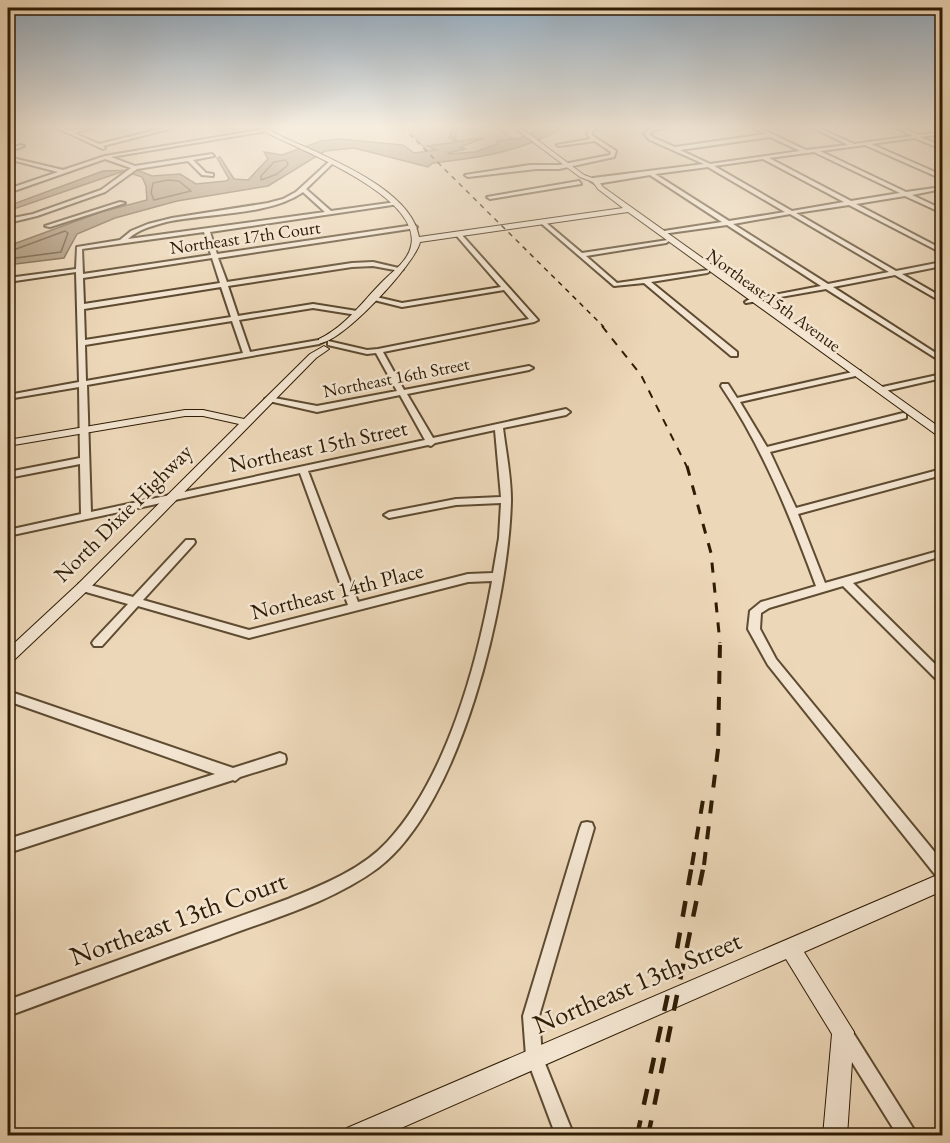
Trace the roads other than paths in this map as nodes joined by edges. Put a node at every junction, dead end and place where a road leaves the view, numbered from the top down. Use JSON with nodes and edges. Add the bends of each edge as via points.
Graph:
{"nodes":[{"id":1,"x":37,"y":180,"type":"edge"},
{"id":2,"x":118,"y":180,"type":"edge"},
{"id":3,"x":313,"y":180,"type":"edge"},
{"id":4,"x":367,"y":180,"type":"edge"},
{"id":5,"x":592,"y":180,"type":"edge"},
{"id":6,"x":662,"y":180,"type":"edge"},
{"id":7,"x":733,"y":180,"type":"edge"},
{"id":8,"x":807,"y":180,"type":"edge"},
{"id":9,"x":877,"y":180,"type":"edge"},
{"id":10,"x":587,"y":181,"type":"junction"},
{"id":11,"x":942,"y":188,"type":"edge"},
{"id":12,"x":304,"y":190,"type":"junction"},
{"id":13,"x":8,"y":191,"type":"edge"},
{"id":14,"x":906,"y":194,"type":"junction"},
{"id":15,"x":490,"y":196,"type":"dead end"},
{"id":16,"x":122,"y":203,"type":"dead end"},
{"id":17,"x":850,"y":203,"type":"junction"},
{"id":18,"x":396,"y":204,"type":"junction"},
{"id":19,"x":628,"y":210,"type":"junction"},
{"id":20,"x":942,"y":211,"type":"edge"},
{"id":21,"x":329,"y":213,"type":"junction"},
{"id":22,"x":789,"y":213,"type":"junction"},
{"id":23,"x":35,"y":215,"type":"junction"},
{"id":24,"x":8,"y":221,"type":"edge"},
{"id":25,"x":728,"y":222,"type":"junction"},
{"id":26,"x":544,"y":223,"type":"junction"},
{"id":27,"x":414,"y":227,"type":"junction"},
{"id":28,"x":206,"y":230,"type":"junction"},
{"id":29,"x":459,"y":235,"type":"junction"},
{"id":30,"x":665,"y":237,"type":"junction"},
{"id":31,"x":416,"y":240,"type":"junction"},
{"id":32,"x":123,"y":241,"type":"junction"},
{"id":33,"x":942,"y":251,"type":"edge"},
{"id":34,"x":580,"y":255,"type":"junction"},
{"id":35,"x":214,"y":256,"type":"junction"},
{"id":36,"x":942,"y":264,"type":"edge"},
{"id":37,"x":400,"y":269,"type":"junction"},
{"id":38,"x":707,"y":271,"type":"junction"},
{"id":39,"x":80,"y":273,"type":"junction"},
{"id":40,"x":897,"y":273,"type":"junction"},
{"id":41,"x":8,"y":280,"type":"edge"},
{"id":42,"x":647,"y":282,"type":"junction"},
{"id":43,"x":224,"y":285,"type":"junction"},
{"id":44,"x":827,"y":286,"type":"junction"},
{"id":45,"x":507,"y":288,"type":"junction"},
{"id":46,"x":372,"y":298,"type":"junction"},
{"id":47,"x":942,"y":300,"type":"edge"},
{"id":48,"x":753,"y":301,"type":"junction"},
{"id":49,"x":81,"y":307,"type":"junction"},
{"id":50,"x":357,"y":313,"type":"junction"},
{"id":51,"x":234,"y":318,"type":"junction"},
{"id":52,"x":82,"y":344,"type":"junction"},
{"id":53,"x":323,"y":345,"type":"junction"},
{"id":54,"x":378,"y":351,"type":"junction"},
{"id":55,"x":734,"y":354,"type":"dead end"},
{"id":56,"x":247,"y":355,"type":"junction"},
{"id":57,"x":942,"y":360,"type":"edge"},
{"id":58,"x":529,"y":368,"type":"dead end"},
{"id":59,"x":853,"y":374,"type":"junction"},
{"id":60,"x":942,"y":376,"type":"edge"},
{"id":61,"x":83,"y":384,"type":"junction"},
{"id":62,"x":725,"y":386,"type":"dead end"},
{"id":63,"x":881,"y":390,"type":"junction"},
{"id":64,"x":404,"y":393,"type":"junction"},
{"id":65,"x":8,"y":397,"type":"edge"},
{"id":66,"x":269,"y":399,"type":"junction"},
{"id":67,"x":735,"y":401,"type":"junction"},
{"id":68,"x":566,"y":412,"type":"dead end"},
{"id":69,"x":903,"y":416,"type":"junction"},
{"id":70,"x":245,"y":422,"type":"junction"},
{"id":71,"x":499,"y":428,"type":"junction"},
{"id":72,"x":84,"y":430,"type":"junction"},
{"id":73,"x":942,"y":435,"type":"edge"},
{"id":74,"x":8,"y":443,"type":"edge"},
{"id":75,"x":431,"y":443,"type":"junction"},
{"id":76,"x":942,"y":444,"type":"edge"},
{"id":77,"x":766,"y":450,"type":"junction"},
{"id":78,"x":85,"y":460,"type":"junction"},
{"id":79,"x":303,"y":469,"type":"junction"},
{"id":80,"x":942,"y":472,"type":"edge"},
{"id":81,"x":8,"y":475,"type":"edge"},
{"id":82,"x":171,"y":497,"type":"junction"},
{"id":83,"x":506,"y":500,"type":"junction"},
{"id":84,"x":794,"y":512,"type":"junction"},
{"id":85,"x":390,"y":514,"type":"dead end"},
{"id":86,"x":86,"y":516,"type":"junction"},
{"id":87,"x":8,"y":533,"type":"edge"},
{"id":88,"x":190,"y":542,"type":"dead end"},
{"id":89,"x":942,"y":553,"type":"edge"},
{"id":90,"x":497,"y":577,"type":"junction"},
{"id":91,"x":846,"y":582,"type":"junction"},
{"id":92,"x":83,"y":587,"type":"junction"},
{"id":93,"x":822,"y":589,"type":"junction"},
{"id":94,"x":135,"y":600,"type":"junction"},
{"id":95,"x":354,"y":608,"type":"junction"},
{"id":96,"x":98,"y":643,"type":"dead end"},
{"id":97,"x":8,"y":655,"type":"edge"},
{"id":98,"x":942,"y":678,"type":"edge"},
{"id":99,"x":8,"y":696,"type":"edge"},
{"id":100,"x":280,"y":759,"type":"dead end"},
{"id":101,"x":235,"y":775,"type":"junction"},
{"id":102,"x":587,"y":828,"type":"dead end"},
{"id":103,"x":8,"y":846,"type":"edge"},
{"id":104,"x":942,"y":872,"type":"edge"},
{"id":105,"x":942,"y":882,"type":"edge"},
{"id":106,"x":791,"y":949,"type":"junction"},
{"id":107,"x":8,"y":1008,"type":"edge"},
{"id":108,"x":843,"y":1032,"type":"junction"},
{"id":109,"x":534,"y":1056,"type":"junction"},
{"id":110,"x":355,"y":1136,"type":"edge"},
{"id":111,"x":566,"y":1136,"type":"edge"},
{"id":112,"x":835,"y":1136,"type":"edge"},
{"id":113,"x":909,"y":1136,"type":"edge"}],
"edges":[{"from":1,"to":13,"type":"street"},
{"from":2,"to":23,"type":"street","via":[[110,189]]},
{"from":3,"to":12,"type":"street"},
{"from":4,"to":18,"type":"street"},
{"from":5,"to":10,"type":"street"},
{"from":6,"to":25,"type":"street"},
{"from":7,"to":22,"type":"street"},
{"from":8,"to":17,"type":"street"},
{"from":9,"to":14,"type":"street"},
{"from":10,"to":15,"type":"street"},
{"from":10,"to":19,"type":"street","name":"Northeast 15th Avenue"},
{"from":11,"to":14,"type":"street"},
{"from":12,"to":21,"type":"street"},
{"from":12,"to":32,"type":"street","via":[[253,208],[158,221],[134,230]]},
{"from":14,"to":17,"type":"street"},
{"from":14,"to":20,"type":"street"},
{"from":16,"to":23,"type":"street","via":[[47,227]]},
{"from":17,"to":22,"type":"street"},
{"from":17,"to":33,"type":"street"},
{"from":18,"to":21,"type":"street"},
{"from":18,"to":27,"type":"street"},
{"from":19,"to":26,"type":"street"},
{"from":19,"to":30,"type":"street","name":"Northeast 15th Avenue"},
{"from":21,"to":28,"type":"street"},
{"from":22,"to":25,"type":"street"},
{"from":22,"to":40,"type":"street"},
{"from":23,"to":24,"type":"street"},
{"from":25,"to":30,"type":"street"},
{"from":25,"to":44,"type":"street"},
{"from":26,"to":29,"type":"street"},
{"from":26,"to":34,"type":"street"},
{"from":27,"to":31,"type":"street"},
{"from":27,"to":35,"type":"street","name":"Northeast 17th Court"},
{"from":28,"to":32,"type":"street"},
{"from":28,"to":35,"type":"street"},
{"from":29,"to":31,"type":"street"},
{"from":29,"to":45,"type":"street"},
{"from":30,"to":34,"type":"street"},
{"from":30,"to":38,"type":"street","name":"Northeast 15th Avenue"},
{"from":30,"to":48,"type":"street","name":"Northeast 15th Avenue"},
{"from":31,"to":37,"type":"street","name":"North Dixie Highway"},
{"from":32,"to":39,"type":"street","via":[[79,248]]},
{"from":34,"to":42,"type":"street","via":[[616,285]]},
{"from":35,"to":39,"type":"street","name":"Northeast 17th Court"},
{"from":35,"to":43,"type":"street"},
{"from":36,"to":40,"type":"street"},
{"from":37,"to":43,"type":"street","via":[[364,264]]},
{"from":37,"to":46,"type":"street","name":"North Dixie Highway"},
{"from":38,"to":42,"type":"street"},
{"from":38,"to":48,"type":"street","name":"Northeast 15th Avenue"},
{"from":39,"to":41,"type":"street","name":"Northeast 17th Court"},
{"from":39,"to":49,"type":"street"},
{"from":40,"to":44,"type":"street"},
{"from":40,"to":47,"type":"street"},
{"from":42,"to":55,"type":"street"},
{"from":43,"to":49,"type":"street"},
{"from":43,"to":51,"type":"street"},
{"from":44,"to":48,"type":"street"},
{"from":44,"to":57,"type":"street"},
{"from":45,"to":46,"type":"street","via":[[402,305]]},
{"from":45,"to":54,"type":"street","via":[[534,320]]},
{"from":46,"to":50,"type":"street","name":"North Dixie Highway"},
{"from":48,"to":59,"type":"street","name":"Northeast 15th Avenue"},
{"from":49,"to":52,"type":"street"},
{"from":50,"to":51,"type":"street","via":[[313,306]]},
{"from":50,"to":53,"type":"street","name":"North Dixie Highway"},
{"from":51,"to":52,"type":"street"},
{"from":51,"to":56,"type":"street"},
{"from":52,"to":61,"type":"street"},
{"from":53,"to":54,"type":"street"},
{"from":53,"to":56,"type":"street"},
{"from":53,"to":66,"type":"street","name":"North Dixie Highway"},
{"from":54,"to":64,"type":"street"},
{"from":56,"to":61,"type":"street"},
{"from":58,"to":64,"type":"street","name":"Northeast 16th Street"},
{"from":59,"to":63,"type":"street","name":"Northeast 15th Avenue"},
{"from":59,"to":67,"type":"street"},
{"from":59,"to":69,"type":"street","name":"Northeast 15th Avenue"},
{"from":60,"to":63,"type":"street"},
{"from":61,"to":65,"type":"street"},
{"from":61,"to":72,"type":"street"},
{"from":62,"to":67,"type":"street"},
{"from":63,"to":73,"type":"street","name":"Northeast 15th Avenue"},
{"from":64,"to":66,"type":"street","name":"Northeast 16th Street","via":[[317,410]]},
{"from":64,"to":75,"type":"street"},
{"from":66,"to":70,"type":"street","name":"North Dixie Highway"},
{"from":67,"to":77,"type":"street"},
{"from":68,"to":71,"type":"street","name":"Northeast 15th Street"},
{"from":69,"to":76,"type":"street","name":"Northeast 15th Avenue"},
{"from":69,"to":77,"type":"street"},
{"from":70,"to":72,"type":"street","via":[[185,413]]},
{"from":70,"to":82,"type":"street","name":"North Dixie Highway"},
{"from":71,"to":75,"type":"street","name":"Northeast 15th Street"},
{"from":71,"to":83,"type":"street","name":"Northeast 13th Court"},
{"from":72,"to":74,"type":"street"},
{"from":72,"to":78,"type":"street"},
{"from":75,"to":79,"type":"street","name":"Northeast 15th Street"},
{"from":77,"to":84,"type":"street"},
{"from":78,"to":81,"type":"street"},
{"from":78,"to":86,"type":"street"},
{"from":79,"to":82,"type":"street","name":"Northeast 15th Street"},
{"from":79,"to":95,"type":"street"},
{"from":80,"to":84,"type":"street"},
{"from":82,"to":86,"type":"street","name":"Northeast 15th Street"},
{"from":82,"to":92,"type":"street","name":"North Dixie Highway"},
{"from":83,"to":85,"type":"street","via":[[456,502]]},
{"from":83,"to":90,"type":"street","name":"Northeast 13th Court"},
{"from":84,"to":93,"type":"street"},
{"from":86,"to":87,"type":"street","name":"Northeast 15th Street"},
{"from":88,"to":94,"type":"street"},
{"from":89,"to":91,"type":"street"},
{"from":90,"to":95,"type":"street","name":"Northeast 14th Place","via":[[468,578]]},
{"from":90,"to":107,"type":"street","name":"Northeast 13th Court","via":[[476,678],[448,753],[418,817],[391,848],[363,870],[312,896]]},
{"from":91,"to":93,"type":"street"},
{"from":91,"to":98,"type":"street"},
{"from":92,"to":94,"type":"street","name":"Northeast 14th Place"},
{"from":92,"to":97,"type":"street","name":"North Dixie Highway"},
{"from":93,"to":104,"type":"street","via":[[765,605],[756,611],[754,629],[772,662]]},
{"from":94,"to":95,"type":"street","name":"Northeast 14th Place","via":[[249,634]]},
{"from":94,"to":96,"type":"street"},
{"from":99,"to":101,"type":"street"},
{"from":100,"to":101,"type":"street"},
{"from":101,"to":103,"type":"street"},
{"from":102,"to":109,"type":"street","via":[[531,1016]]},
{"from":105,"to":106,"type":"street","name":"Northeast 13th Street"},
{"from":106,"to":108,"type":"street"},
{"from":106,"to":109,"type":"street","name":"Northeast 13th Street"},
{"from":108,"to":112,"type":"street"},
{"from":108,"to":113,"type":"street"},
{"from":109,"to":110,"type":"street","name":"Northeast 13th Street"},
{"from":109,"to":111,"type":"street"}]}
